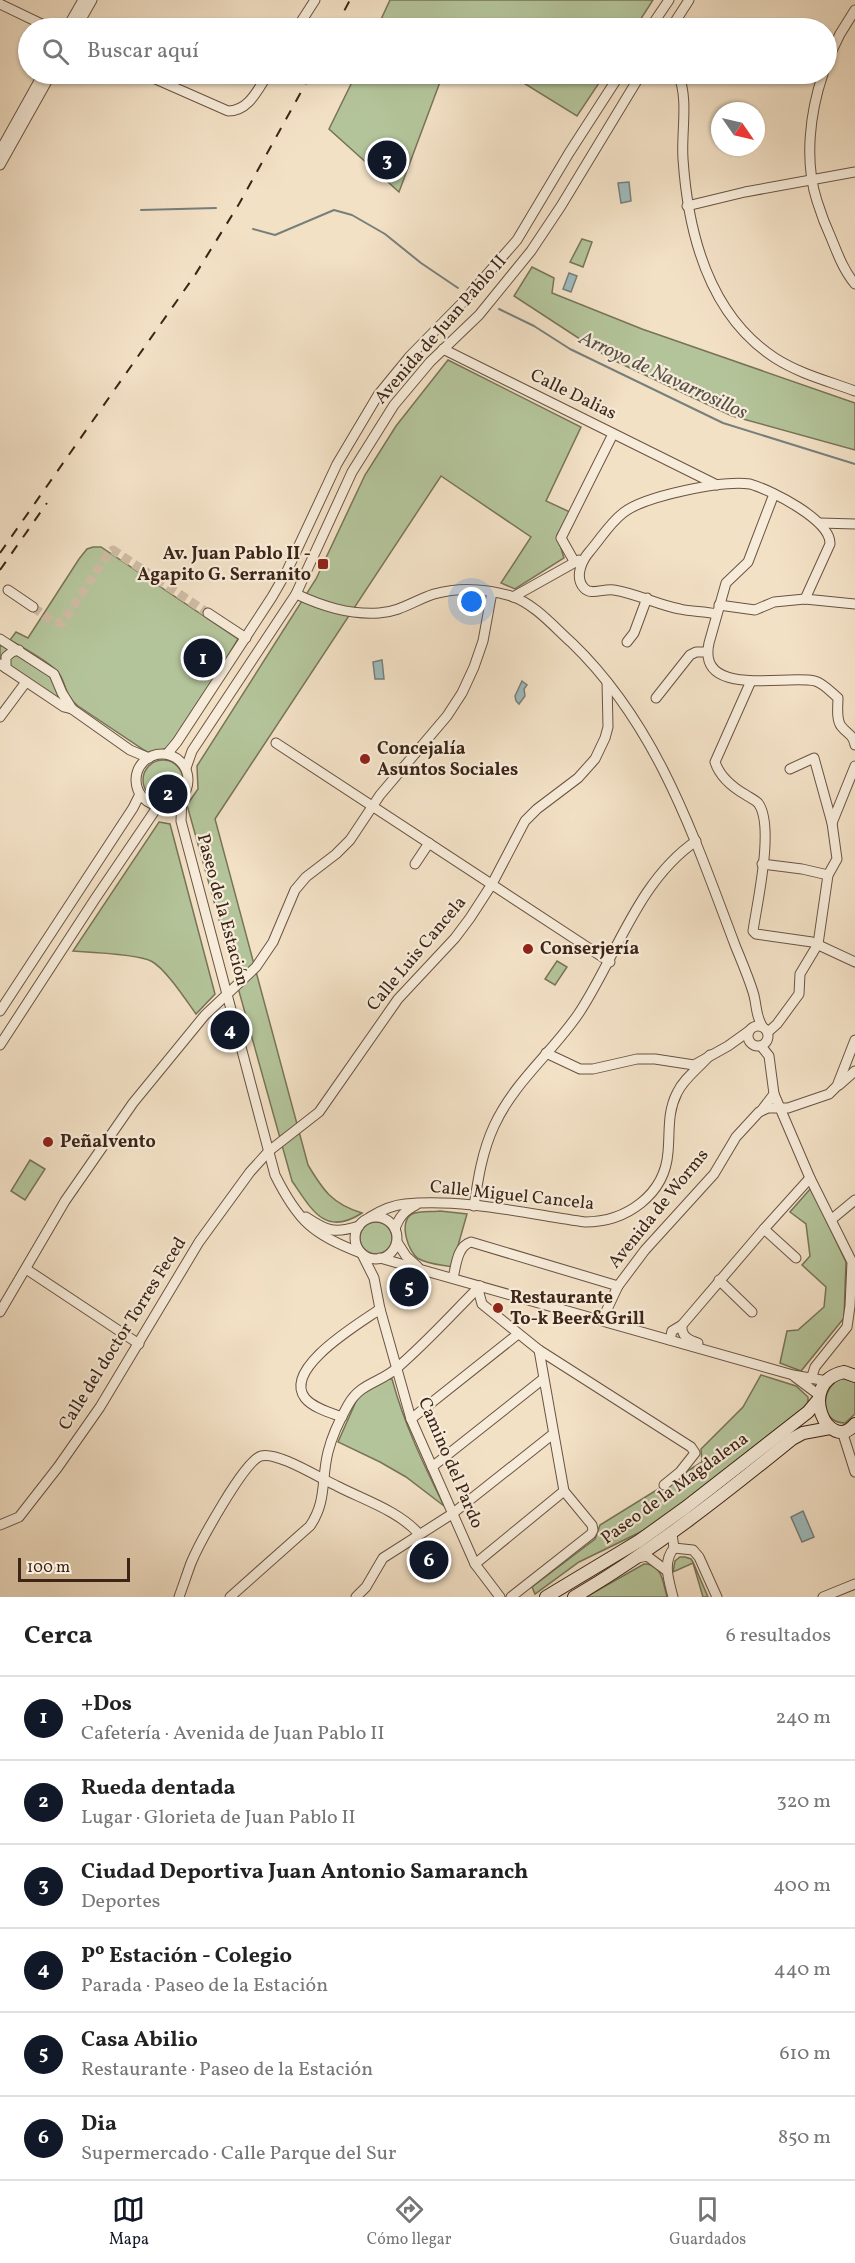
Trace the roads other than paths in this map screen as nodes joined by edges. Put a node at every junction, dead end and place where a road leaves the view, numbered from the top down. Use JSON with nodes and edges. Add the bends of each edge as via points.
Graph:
{"nodes":[{"id":1,"x":83,"y":0,"type":"edge"},
{"id":2,"x":92,"y":0,"type":"edge"},
{"id":3,"x":315,"y":0,"type":"edge"},
{"id":4,"x":669,"y":0,"type":"edge"},
{"id":5,"x":689,"y":0,"type":"edge"},
{"id":6,"x":0,"y":4,"type":"edge"},
{"id":7,"x":855,"y":10,"type":"edge"},
{"id":8,"x":29,"y":18,"type":"edge"},
{"id":9,"x":73,"y":18,"type":"edge"},
{"id":10,"x":82,"y":18,"type":"edge"},
{"id":11,"x":303,"y":18,"type":"edge"},
{"id":12,"x":657,"y":18,"type":"edge"},
{"id":13,"x":677,"y":18,"type":"edge"},
{"id":14,"x":837,"y":40,"type":"edge"},
{"id":15,"x":37,"y":84,"type":"edge"},
{"id":16,"x":45,"y":84,"type":"edge"},
{"id":17,"x":165,"y":84,"type":"edge"},
{"id":18,"x":262,"y":84,"type":"edge"},
{"id":19,"x":614,"y":84,"type":"edge"},
{"id":20,"x":635,"y":84,"type":"edge"},
{"id":21,"x":681,"y":84,"type":"edge"},
{"id":22,"x":820,"y":84,"type":"edge"},
{"id":23,"x":0,"y":151,"type":"edge"},
{"id":24,"x":0,"y":165,"type":"edge"},
{"id":25,"x":562,"y":165,"type":"junction"},
{"id":26,"x":855,"y":172,"type":"edge"},
{"id":27,"x":579,"y":174,"type":"junction"},
{"id":28,"x":813,"y":181,"type":"junction"},
{"id":29,"x":687,"y":206,"type":"junction"},
{"id":30,"x":855,"y":284,"type":"edge"},
{"id":31,"x":443,"y":349,"type":"junction"},
{"id":32,"x":855,"y":390,"type":"edge"},
{"id":33,"x":613,"y":434,"type":"junction"},
{"id":34,"x":343,"y":452,"type":"junction"},
{"id":35,"x":359,"y":461,"type":"junction"},
{"id":36,"x":690,"y":476,"type":"junction"},
{"id":37,"x":702,"y":485,"type":"junction"},
{"id":38,"x":688,"y":491,"type":"junction"},
{"id":39,"x":774,"y":494,"type":"junction"},
{"id":40,"x":820,"y":523,"type":"junction"},
{"id":41,"x":855,"y":524,"type":"edge"},
{"id":42,"x":579,"y":560,"type":"junction"},
{"id":43,"x":529,"y":588,"type":"junction"},
{"id":44,"x":8,"y":590,"type":"dead end"},
{"id":45,"x":492,"y":592,"type":"junction"},
{"id":46,"x":296,"y":594,"type":"junction"},
{"id":47,"x":513,"y":597,"type":"junction"},
{"id":48,"x":647,"y":598,"type":"junction"},
{"id":49,"x":805,"y":599,"type":"junction"},
{"id":50,"x":527,"y":604,"type":"junction"},
{"id":51,"x":855,"y":604,"type":"edge"},
{"id":52,"x":33,"y":607,"type":"tunnel mouth"},
{"id":53,"x":717,"y":609,"type":"junction"},
{"id":54,"x":208,"y":613,"type":"tunnel mouth"},
{"id":55,"x":246,"y":638,"type":"junction"},
{"id":56,"x":0,"y":639,"type":"edge"},
{"id":57,"x":627,"y":642,"type":"dead end"},
{"id":58,"x":20,"y":650,"type":"junction"},
{"id":59,"x":707,"y":652,"type":"junction"},
{"id":60,"x":3,"y":666,"type":"edge"},
{"id":61,"x":751,"y":681,"type":"junction"},
{"id":62,"x":26,"y":682,"type":"junction"},
{"id":63,"x":607,"y":682,"type":"junction"},
{"id":64,"x":656,"y":698,"type":"dead end"},
{"id":65,"x":622,"y":701,"type":"junction"},
{"id":66,"x":609,"y":708,"type":"junction"},
{"id":67,"x":72,"y":709,"type":"junction"},
{"id":68,"x":0,"y":717,"type":"edge"},
{"id":69,"x":276,"y":743,"type":"dead end"},
{"id":70,"x":855,"y":745,"type":"edge"},
{"id":71,"x":130,"y":750,"type":"junction"},
{"id":72,"x":167,"y":754,"type":"junction"},
{"id":73,"x":148,"y":758,"type":"junction"},
{"id":74,"x":140,"y":766,"type":"junction"},
{"id":75,"x":855,"y":766,"type":"edge"},
{"id":76,"x":186,"y":768,"type":"junction"},
{"id":77,"x":790,"y":769,"type":"dead end"},
{"id":78,"x":140,"y":794,"type":"junction"},
{"id":79,"x":182,"y":798,"type":"junction"},
{"id":80,"x":162,"y":806,"type":"junction"},
{"id":81,"x":372,"y":806,"type":"junction"},
{"id":82,"x":181,"y":821,"type":"junction"},
{"id":83,"x":832,"y":823,"type":"junction"},
{"id":84,"x":696,"y":841,"type":"junction"},
{"id":85,"x":429,"y":843,"type":"junction"},
{"id":86,"x":415,"y":864,"type":"dead end"},
{"id":87,"x":762,"y":864,"type":"junction"},
{"id":88,"x":828,"y":875,"type":"junction"},
{"id":89,"x":492,"y":884,"type":"junction"},
{"id":90,"x":818,"y":944,"type":"junction"},
{"id":91,"x":610,"y":962,"type":"junction"},
{"id":92,"x":855,"y":962,"type":"edge"},
{"id":93,"x":227,"y":996,"type":"junction"},
{"id":94,"x":755,"y":1007,"type":"junction"},
{"id":95,"x":0,"y":1011,"type":"edge"},
{"id":96,"x":765,"y":1029,"type":"junction"},
{"id":97,"x":749,"y":1030,"type":"junction"},
{"id":98,"x":855,"y":1040,"type":"edge"},
{"id":99,"x":0,"y":1044,"type":"edge"},
{"id":100,"x":728,"y":1046,"type":"junction"},
{"id":101,"x":757,"y":1046,"type":"junction"},
{"id":102,"x":546,"y":1053,"type":"junction"},
{"id":103,"x":710,"y":1055,"type":"junction"},
{"id":104,"x":683,"y":1064,"type":"junction"},
{"id":105,"x":855,"y":1071,"type":"edge"},
{"id":106,"x":687,"y":1077,"type":"junction"},
{"id":107,"x":837,"y":1086,"type":"junction"},
{"id":108,"x":774,"y":1094,"type":"junction"},
{"id":109,"x":779,"y":1108,"type":"junction"},
{"id":110,"x":759,"y":1112,"type":"junction"},
{"id":111,"x":268,"y":1151,"type":"junction"},
{"id":112,"x":810,"y":1178,"type":"junction"},
{"id":113,"x":855,"y":1200,"type":"edge"},
{"id":114,"x":418,"y":1204,"type":"junction"},
{"id":115,"x":474,"y":1206,"type":"junction"},
{"id":116,"x":297,"y":1211,"type":"junction"},
{"id":117,"x":370,"y":1217,"type":"junction"},
{"id":118,"x":832,"y":1219,"type":"junction"},
{"id":119,"x":358,"y":1226,"type":"junction"},
{"id":120,"x":395,"y":1229,"type":"junction"},
{"id":121,"x":764,"y":1229,"type":"junction"},
{"id":122,"x":397,"y":1242,"type":"junction"},
{"id":123,"x":362,"y":1253,"type":"junction"},
{"id":124,"x":796,"y":1258,"type":"dead end"},
{"id":125,"x":379,"y":1259,"type":"junction"},
{"id":126,"x":26,"y":1269,"type":"junction"},
{"id":127,"x":424,"y":1270,"type":"junction"},
{"id":128,"x":374,"y":1278,"type":"junction"},
{"id":129,"x":453,"y":1278,"type":"junction"},
{"id":130,"x":718,"y":1280,"type":"junction"},
{"id":131,"x":480,"y":1286,"type":"junction"},
{"id":132,"x":618,"y":1286,"type":"junction"},
{"id":133,"x":853,"y":1304,"type":"edge"},
{"id":134,"x":380,"y":1309,"type":"junction"},
{"id":135,"x":0,"y":1312,"type":"edge"},
{"id":136,"x":752,"y":1312,"type":"dead end"},
{"id":137,"x":602,"y":1320,"type":"junction"},
{"id":138,"x":676,"y":1331,"type":"junction"},
{"id":139,"x":518,"y":1334,"type":"junction"},
{"id":140,"x":139,"y":1344,"type":"junction"},
{"id":141,"x":539,"y":1350,"type":"junction"},
{"id":142,"x":718,"y":1354,"type":"junction"},
{"id":143,"x":855,"y":1362,"type":"edge"},
{"id":144,"x":396,"y":1369,"type":"junction"},
{"id":145,"x":850,"y":1374,"type":"edge"},
{"id":146,"x":793,"y":1375,"type":"junction"},
{"id":147,"x":543,"y":1379,"type":"junction"},
{"id":148,"x":811,"y":1379,"type":"junction"},
{"id":149,"x":827,"y":1381,"type":"junction"},
{"id":150,"x":819,"y":1398,"type":"junction"},
{"id":151,"x":342,"y":1417,"type":"junction"},
{"id":152,"x":411,"y":1419,"type":"junction"},
{"id":153,"x":847,"y":1428,"type":"edge"},
{"id":154,"x":553,"y":1434,"type":"junction"},
{"id":155,"x":432,"y":1467,"type":"junction"},
{"id":156,"x":855,"y":1472,"type":"edge"},
{"id":157,"x":323,"y":1480,"type":"junction"},
{"id":158,"x":664,"y":1485,"type":"dead end"},
{"id":159,"x":564,"y":1491,"type":"junction"},
{"id":160,"x":452,"y":1514,"type":"junction"},
{"id":161,"x":0,"y":1526,"type":"edge"},
{"id":162,"x":419,"y":1534,"type":"junction"},
{"id":163,"x":672,"y":1534,"type":"junction"},
{"id":164,"x":672,"y":1551,"type":"junction"},
{"id":165,"x":642,"y":1557,"type":"junction"},
{"id":166,"x":476,"y":1564,"type":"junction"},
{"id":167,"x":667,"y":1571,"type":"junction"},
{"id":168,"x":855,"y":1584,"type":"edge"},
{"id":169,"x":491,"y":1586,"type":"junction"},
{"id":170,"x":828,"y":1596,"type":"edge"},
{"id":171,"x":178,"y":1597,"type":"edge"},
{"id":172,"x":230,"y":1597,"type":"edge"},
{"id":173,"x":356,"y":1597,"type":"edge"},
{"id":174,"x":490,"y":1597,"type":"edge"},
{"id":175,"x":500,"y":1597,"type":"edge"},
{"id":176,"x":511,"y":1597,"type":"edge"},
{"id":177,"x":546,"y":1597,"type":"edge"},
{"id":178,"x":574,"y":1597,"type":"edge"},
{"id":179,"x":673,"y":1597,"type":"edge"},
{"id":180,"x":717,"y":1597,"type":"edge"}],
"edges":[{"from":1,"to":9,"type":"street"},
{"from":2,"to":10,"type":"street"},
{"from":3,"to":11,"type":"street"},
{"from":4,"to":12,"type":"street"},
{"from":5,"to":13,"type":"street"},
{"from":6,"to":8,"type":"street"},
{"from":7,"to":14,"type":"street"},
{"from":15,"to":23,"type":"street"},
{"from":16,"to":24,"type":"street"},
{"from":17,"to":18,"type":"street","via":[[219,109],[236,111]]},
{"from":19,"to":25,"type":"street","name":"Avenida de Juan Pablo II"},
{"from":20,"to":27,"type":"street","name":"Avenida de Juan Pablo II"},
{"from":21,"to":29,"type":"street"},
{"from":22,"to":28,"type":"street","via":[[812,114]]},
{"from":25,"to":27,"type":"street"},
{"from":25,"to":34,"type":"street","name":"Avenida de Juan Pablo II","via":[[517,240],[410,356],[378,395]]},
{"from":26,"to":28,"type":"street"},
{"from":27,"to":31,"type":"street","name":"Avenida de Juan Pablo II","via":[[513,274],[479,315]]},
{"from":28,"to":29,"type":"street"},
{"from":28,"to":30,"type":"street","via":[[832,242]]},
{"from":29,"to":32,"type":"street","via":[[708,275],[739,326],[764,351],[786,364]]},
{"from":31,"to":33,"type":"street","name":"Calle Dalias"},
{"from":31,"to":35,"type":"street","name":"Avenida de Juan Pablo II","via":[[394,405]]},
{"from":33,"to":36,"type":"street","name":"Calle Dalias"},
{"from":33,"to":42,"type":"street","via":[[561,538]]},
{"from":34,"to":35,"type":"street"},
{"from":34,"to":55,"type":"street","name":"Avenida de Juan Pablo II","via":[[287,571]]},
{"from":35,"to":46,"type":"street","name":"Avenida de Juan Pablo II"},
{"from":36,"to":37,"type":"street","name":"Calle Dalias"},
{"from":36,"to":38,"type":"street"},
{"from":37,"to":38,"type":"street"},
{"from":37,"to":39,"type":"street","via":[[742,482]]},
{"from":38,"to":42,"type":"street","via":[[653,498],[624,512]]},
{"from":39,"to":40,"type":"street"},
{"from":39,"to":53,"type":"street","via":[[748,562],[726,583]]},
{"from":40,"to":41,"type":"street"},
{"from":40,"to":49,"type":"street","via":[[830,537],[830,544]]},
{"from":42,"to":43,"type":"street"},
{"from":42,"to":48,"type":"street","via":[[584,589],[609,589]]},
{"from":43,"to":47,"type":"street"},
{"from":43,"to":50,"type":"street"},
{"from":44,"to":52,"type":"street"},
{"from":45,"to":46,"type":"street","via":[[458,590],[434,594],[405,608],[380,613],[327,607]]},
{"from":45,"to":47,"type":"street"},
{"from":45,"to":81,"type":"street","via":[[483,641],[462,693]]},
{"from":46,"to":76,"type":"street","name":"Avenida de Juan Pablo II","via":[[192,751]]},
{"from":47,"to":50,"type":"street"},
{"from":48,"to":53,"type":"street","via":[[679,609]]},
{"from":48,"to":57,"type":"street"},
{"from":49,"to":51,"type":"street"},
{"from":49,"to":53,"type":"street","via":[[774,602],[754,609]]},
{"from":50,"to":63,"type":"street","via":[[580,651]]},
{"from":53,"to":59,"type":"street"},
{"from":54,"to":55,"type":"street"},
{"from":55,"to":72,"type":"street","name":"Avenida de Juan Pablo II"},
{"from":56,"to":58,"type":"street"},
{"from":58,"to":60,"type":"street","via":[[9,654]]},
{"from":58,"to":67,"type":"street","via":[[54,674]]},
{"from":59,"to":61,"type":"street","via":[[718,673]]},
{"from":59,"to":64,"type":"street","via":[[690,655]]},
{"from":60,"to":62,"type":"street"},
{"from":61,"to":70,"type":"street","via":[[817,681],[838,698],[840,726],[853,737]]},
{"from":61,"to":87,"type":"street","via":[[715,762],[732,787],[757,802],[765,820]]},
{"from":62,"to":67,"type":"street"},
{"from":62,"to":68,"type":"street"},
{"from":63,"to":65,"type":"street"},
{"from":63,"to":66,"type":"street","name":"Calle Luis Cancela"},
{"from":65,"to":66,"type":"street"},
{"from":65,"to":84,"type":"street","via":[[655,752]]},
{"from":66,"to":89,"type":"street","name":"Calle Luis Cancela","via":[[605,738],[594,759],[578,778],[525,821]]},
{"from":67,"to":71,"type":"street"},
{"from":69,"to":81,"type":"street"},
{"from":71,"to":73,"type":"street"},
{"from":71,"to":74,"type":"street"},
{"from":72,"to":73,"type":"street"},
{"from":72,"to":76,"type":"street"},
{"from":73,"to":74,"type":"street"},
{"from":74,"to":78,"type":"street","via":[[136,783]]},
{"from":75,"to":83,"type":"street"},
{"from":76,"to":79,"type":"street","via":[[188,783]]},
{"from":77,"to":83,"type":"street","via":[[814,758]]},
{"from":78,"to":80,"type":"street","via":[[146,801]]},
{"from":78,"to":95,"type":"street"},
{"from":79,"to":80,"type":"street"},
{"from":79,"to":82,"type":"street","name":"Paseo de la Estación"},
{"from":80,"to":82,"type":"street","name":"Paseo de la Estación"},
{"from":80,"to":99,"type":"street","via":[[95,898]]},
{"from":81,"to":85,"type":"street"},
{"from":81,"to":93,"type":"street","via":[[350,840],[295,890],[264,958]]},
{"from":82,"to":93,"type":"street","name":"Paseo de la Estación"},
{"from":83,"to":88,"type":"street","via":[[837,859]]},
{"from":84,"to":91,"type":"street","via":[[652,883]]},
{"from":84,"to":94,"type":"street"},
{"from":85,"to":86,"type":"street"},
{"from":85,"to":89,"type":"street"},
{"from":87,"to":88,"type":"street"},
{"from":87,"to":90,"type":"street","via":[[753,932]]},
{"from":88,"to":90,"type":"street"},
{"from":89,"to":91,"type":"street"},
{"from":89,"to":111,"type":"street","name":"Calle Luis Cancela","via":[[455,938],[398,999],[319,1112]]},
{"from":90,"to":92,"type":"street"},
{"from":90,"to":96,"type":"street","via":[[800,974],[799,994],[777,1024]]},
{"from":91,"to":102,"type":"street","via":[[578,1015]]},
{"from":93,"to":111,"type":"street","name":"Paseo de la Estación"},
{"from":93,"to":126,"type":"street","via":[[133,1103],[65,1201]]},
{"from":94,"to":96,"type":"street"},
{"from":94,"to":97,"type":"street"},
{"from":96,"to":97,"type":"street","via":[[756,1025]]},
{"from":96,"to":101,"type":"street","via":[[767,1040]]},
{"from":97,"to":100,"type":"street","name":"Calle Miguel Cancela"},
{"from":97,"to":101,"type":"street","via":[[748,1039]]},
{"from":98,"to":107,"type":"street"},
{"from":100,"to":101,"type":"street","name":"Calle Miguel Cancela"},
{"from":100,"to":103,"type":"street","name":"Calle Miguel Cancela"},
{"from":101,"to":108,"type":"street","via":[[769,1056]]},
{"from":102,"to":104,"type":"street","via":[[580,1068],[593,1069],[637,1059]]},
{"from":102,"to":115,"type":"street","via":[[512,1095],[493,1127]]},
{"from":103,"to":104,"type":"street","name":"Calle Miguel Cancela","via":[[693,1065]]},
{"from":103,"to":106,"type":"street","name":"Calle Miguel Cancela"},
{"from":104,"to":106,"type":"street"},
{"from":105,"to":107,"type":"street"},
{"from":106,"to":115,"type":"street","name":"Calle Miguel Cancela","via":[[672,1107],[662,1175],[645,1200],[630,1211],[613,1219],[585,1222]]},
{"from":107,"to":109,"type":"street","via":[[829,1094]]},
{"from":108,"to":109,"type":"street"},
{"from":108,"to":110,"type":"street","name":"Avenida de Worms"},
{"from":109,"to":110,"type":"street"},
{"from":109,"to":112,"type":"street"},
{"from":110,"to":132,"type":"street","name":"Avenida de Worms","via":[[736,1137],[714,1174]]},
{"from":111,"to":116,"type":"street","name":"Paseo de la Estación","via":[[275,1175]]},
{"from":111,"to":140,"type":"street","name":"Calle del doctor Torres Feced","via":[[199,1242]]},
{"from":112,"to":118,"type":"street"},
{"from":112,"to":121,"type":"street"},
{"from":113,"to":118,"type":"street"},
{"from":114,"to":115,"type":"street","name":"Calle Miguel Cancela"},
{"from":114,"to":117,"type":"street","name":"Calle Miguel Cancela","via":[[403,1204]]},
{"from":114,"to":120,"type":"street","name":"Calle Miguel Cancela","via":[[405,1210]]},
{"from":116,"to":119,"type":"street","name":"Paseo de la Estación","via":[[329,1231]]},
{"from":116,"to":123,"type":"street","name":"Paseo de la Estación","via":[[312,1229]]},
{"from":117,"to":119,"type":"street"},
{"from":117,"to":120,"type":"street","via":[[387,1220]]},
{"from":118,"to":133,"type":"street","via":[[852,1262]]},
{"from":119,"to":123,"type":"street","via":[[355,1239]]},
{"from":120,"to":122,"type":"street"},
{"from":121,"to":124,"type":"street"},
{"from":121,"to":130,"type":"street"},
{"from":122,"to":125,"type":"street","via":[[393,1251]]},
{"from":122,"to":127,"type":"street","via":[[406,1256]]},
{"from":123,"to":125,"type":"street"},
{"from":123,"to":128,"type":"street","name":"Camino del Pardo"},
{"from":125,"to":127,"type":"street"},
{"from":125,"to":128,"type":"street","name":"Camino del Pardo"},
{"from":126,"to":135,"type":"street"},
{"from":126,"to":140,"type":"street"},
{"from":127,"to":129,"type":"street"},
{"from":128,"to":134,"type":"street","name":"Camino del Pardo"},
{"from":129,"to":131,"type":"street"},
{"from":129,"to":132,"type":"street","via":[[461,1249],[471,1242]]},
{"from":130,"to":136,"type":"street"},
{"from":130,"to":138,"type":"street"},
{"from":131,"to":137,"type":"street"},
{"from":131,"to":139,"type":"street","via":[[482,1304]]},
{"from":131,"to":144,"type":"street"},
{"from":132,"to":137,"type":"street","name":"Avenida de Worms"},
{"from":133,"to":148,"type":"street","via":[[847,1327],[815,1367]]},
{"from":134,"to":144,"type":"street","name":"Camino del Pardo"},
{"from":134,"to":151,"type":"street","via":[[335,1340],[306,1372],[302,1390],[305,1398]]},
{"from":137,"to":138,"type":"street","via":[[640,1332]]},
{"from":138,"to":142,"type":"street"},
{"from":138,"to":142,"type":"street","via":[[690,1341],[710,1346]]},
{"from":139,"to":141,"type":"street"},
{"from":139,"to":152,"type":"street"},
{"from":140,"to":161,"type":"street","name":"Calle del doctor Torres Feced","via":[[58,1467],[19,1517]]},
{"from":141,"to":147,"type":"street"},
{"from":141,"to":158,"type":"street","via":[[691,1448],[695,1453]]},
{"from":142,"to":146,"type":"street"},
{"from":143,"to":145,"type":"main road"},
{"from":144,"to":151,"type":"street","via":[[356,1393]]},
{"from":144,"to":152,"type":"street","name":"Camino del Pardo"},
{"from":145,"to":149,"type":"main road","via":[[838,1373]]},
{"from":146,"to":148,"type":"street"},
{"from":146,"to":150,"type":"street"},
{"from":147,"to":154,"type":"street"},
{"from":147,"to":155,"type":"street"},
{"from":148,"to":149,"type":"street"},
{"from":149,"to":150,"type":"main road","name":"Paseo de la Magdalena"},
{"from":150,"to":153,"type":"main road","via":[[822,1417]]},
{"from":150,"to":177,"type":"main road","name":"Paseo de la Magdalena","via":[[808,1412],[685,1508]]},
{"from":151,"to":157,"type":"street","via":[[328,1450]]},
{"from":152,"to":155,"type":"street","name":"Camino del Pardo"},
{"from":153,"to":156,"type":"street"},
{"from":153,"to":163,"type":"main road","name":"Paseo de la Magdalena","via":[[803,1432]]},
{"from":154,"to":159,"type":"street"},
{"from":154,"to":160,"type":"street"},
{"from":155,"to":160,"type":"street","name":"Camino del Pardo"},
{"from":157,"to":162,"type":"street","via":[[408,1522]]},
{"from":157,"to":171,"type":"street","via":[[275,1457],[261,1456],[248,1465],[213,1521]]},
{"from":157,"to":172,"type":"street","via":[[322,1500],[310,1526]]},
{"from":159,"to":166,"type":"street"},
{"from":159,"to":176,"type":"street","name":"Paseo de la Magdalena","via":[[593,1530]]},
{"from":160,"to":162,"type":"street"},
{"from":160,"to":166,"type":"street","name":"Camino del Pardo"},
{"from":162,"to":173,"type":"street","via":[[383,1558]]},
{"from":163,"to":164,"type":"street"},
{"from":163,"to":165,"type":"main road","name":"Paseo de la Magdalena"},
{"from":164,"to":165,"type":"street"},
{"from":164,"to":167,"type":"street"},
{"from":164,"to":180,"type":"street","via":[[693,1550]]},
{"from":165,"to":167,"type":"street"},
{"from":165,"to":178,"type":"main road","name":"Paseo de la Magdalena"},
{"from":166,"to":169,"type":"street","name":"Camino del Pardo"},
{"from":167,"to":179,"type":"street"},
{"from":168,"to":170,"type":"street"},
{"from":169,"to":174,"type":"street"},
{"from":169,"to":175,"type":"street","name":"Camino del Pardo"}]}
